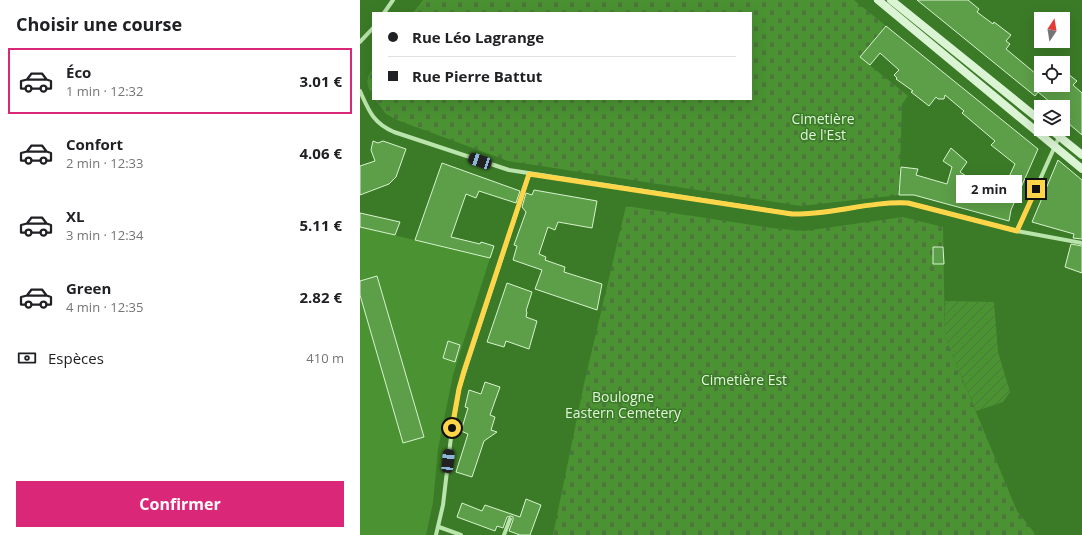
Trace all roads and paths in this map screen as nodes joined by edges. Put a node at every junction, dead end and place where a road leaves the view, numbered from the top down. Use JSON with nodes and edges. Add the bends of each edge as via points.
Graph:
{"nodes":[{"id":1,"x":393,"y":0,"type":"edge"},
{"id":2,"x":878,"y":0,"type":"edge"},
{"id":3,"x":891,"y":0,"type":"edge"},
{"id":4,"x":385,"y":12,"type":"edge"},
{"id":5,"x":372,"y":29,"type":"edge"},
{"id":6,"x":360,"y":42,"type":"edge"},
{"id":7,"x":360,"y":91,"type":"edge"},
{"id":8,"x":1034,"y":115,"type":"edge"},
{"id":9,"x":1060,"y":136,"type":"joint"},
{"id":10,"x":1055,"y":147,"type":"junction"},
{"id":11,"x":1082,"y":155,"type":"edge"},
{"id":12,"x":1082,"y":169,"type":"edge"},
{"id":13,"x":529,"y":174,"type":"junction"},
{"id":14,"x":1017,"y":231,"type":"junction"},
{"id":15,"x":1082,"y":243,"type":"edge"},
{"id":16,"x":510,"y":519,"type":"dead end"},
{"id":17,"x":438,"y":527,"type":"junction"},
{"id":18,"x":436,"y":535,"type":"edge"},
{"id":19,"x":461,"y":535,"type":"edge"},
{"id":20,"x":504,"y":535,"type":"edge"}],
"edges":[{"from":1,"to":4,"type":"street"},
{"from":2,"to":10,"type":"main road"},
{"from":3,"to":8,"type":"main road"},
{"from":5,"to":6,"type":"street"},
{"from":7,"to":13,"type":"street","via":[[375,120],[389,130],[494,166]]},
{"from":9,"to":10,"type":"street"},
{"from":9,"to":11,"type":"main road"},
{"from":10,"to":12,"type":"main road"},
{"from":10,"to":14,"type":"street"},
{"from":13,"to":14,"type":"street","via":[[800,214],[908,203]]},
{"from":13,"to":17,"type":"street","via":[[459,389]]},
{"from":14,"to":15,"type":"street"},
{"from":16,"to":20,"type":"street"},
{"from":17,"to":18,"type":"street"},
{"from":17,"to":19,"type":"street"}]}
